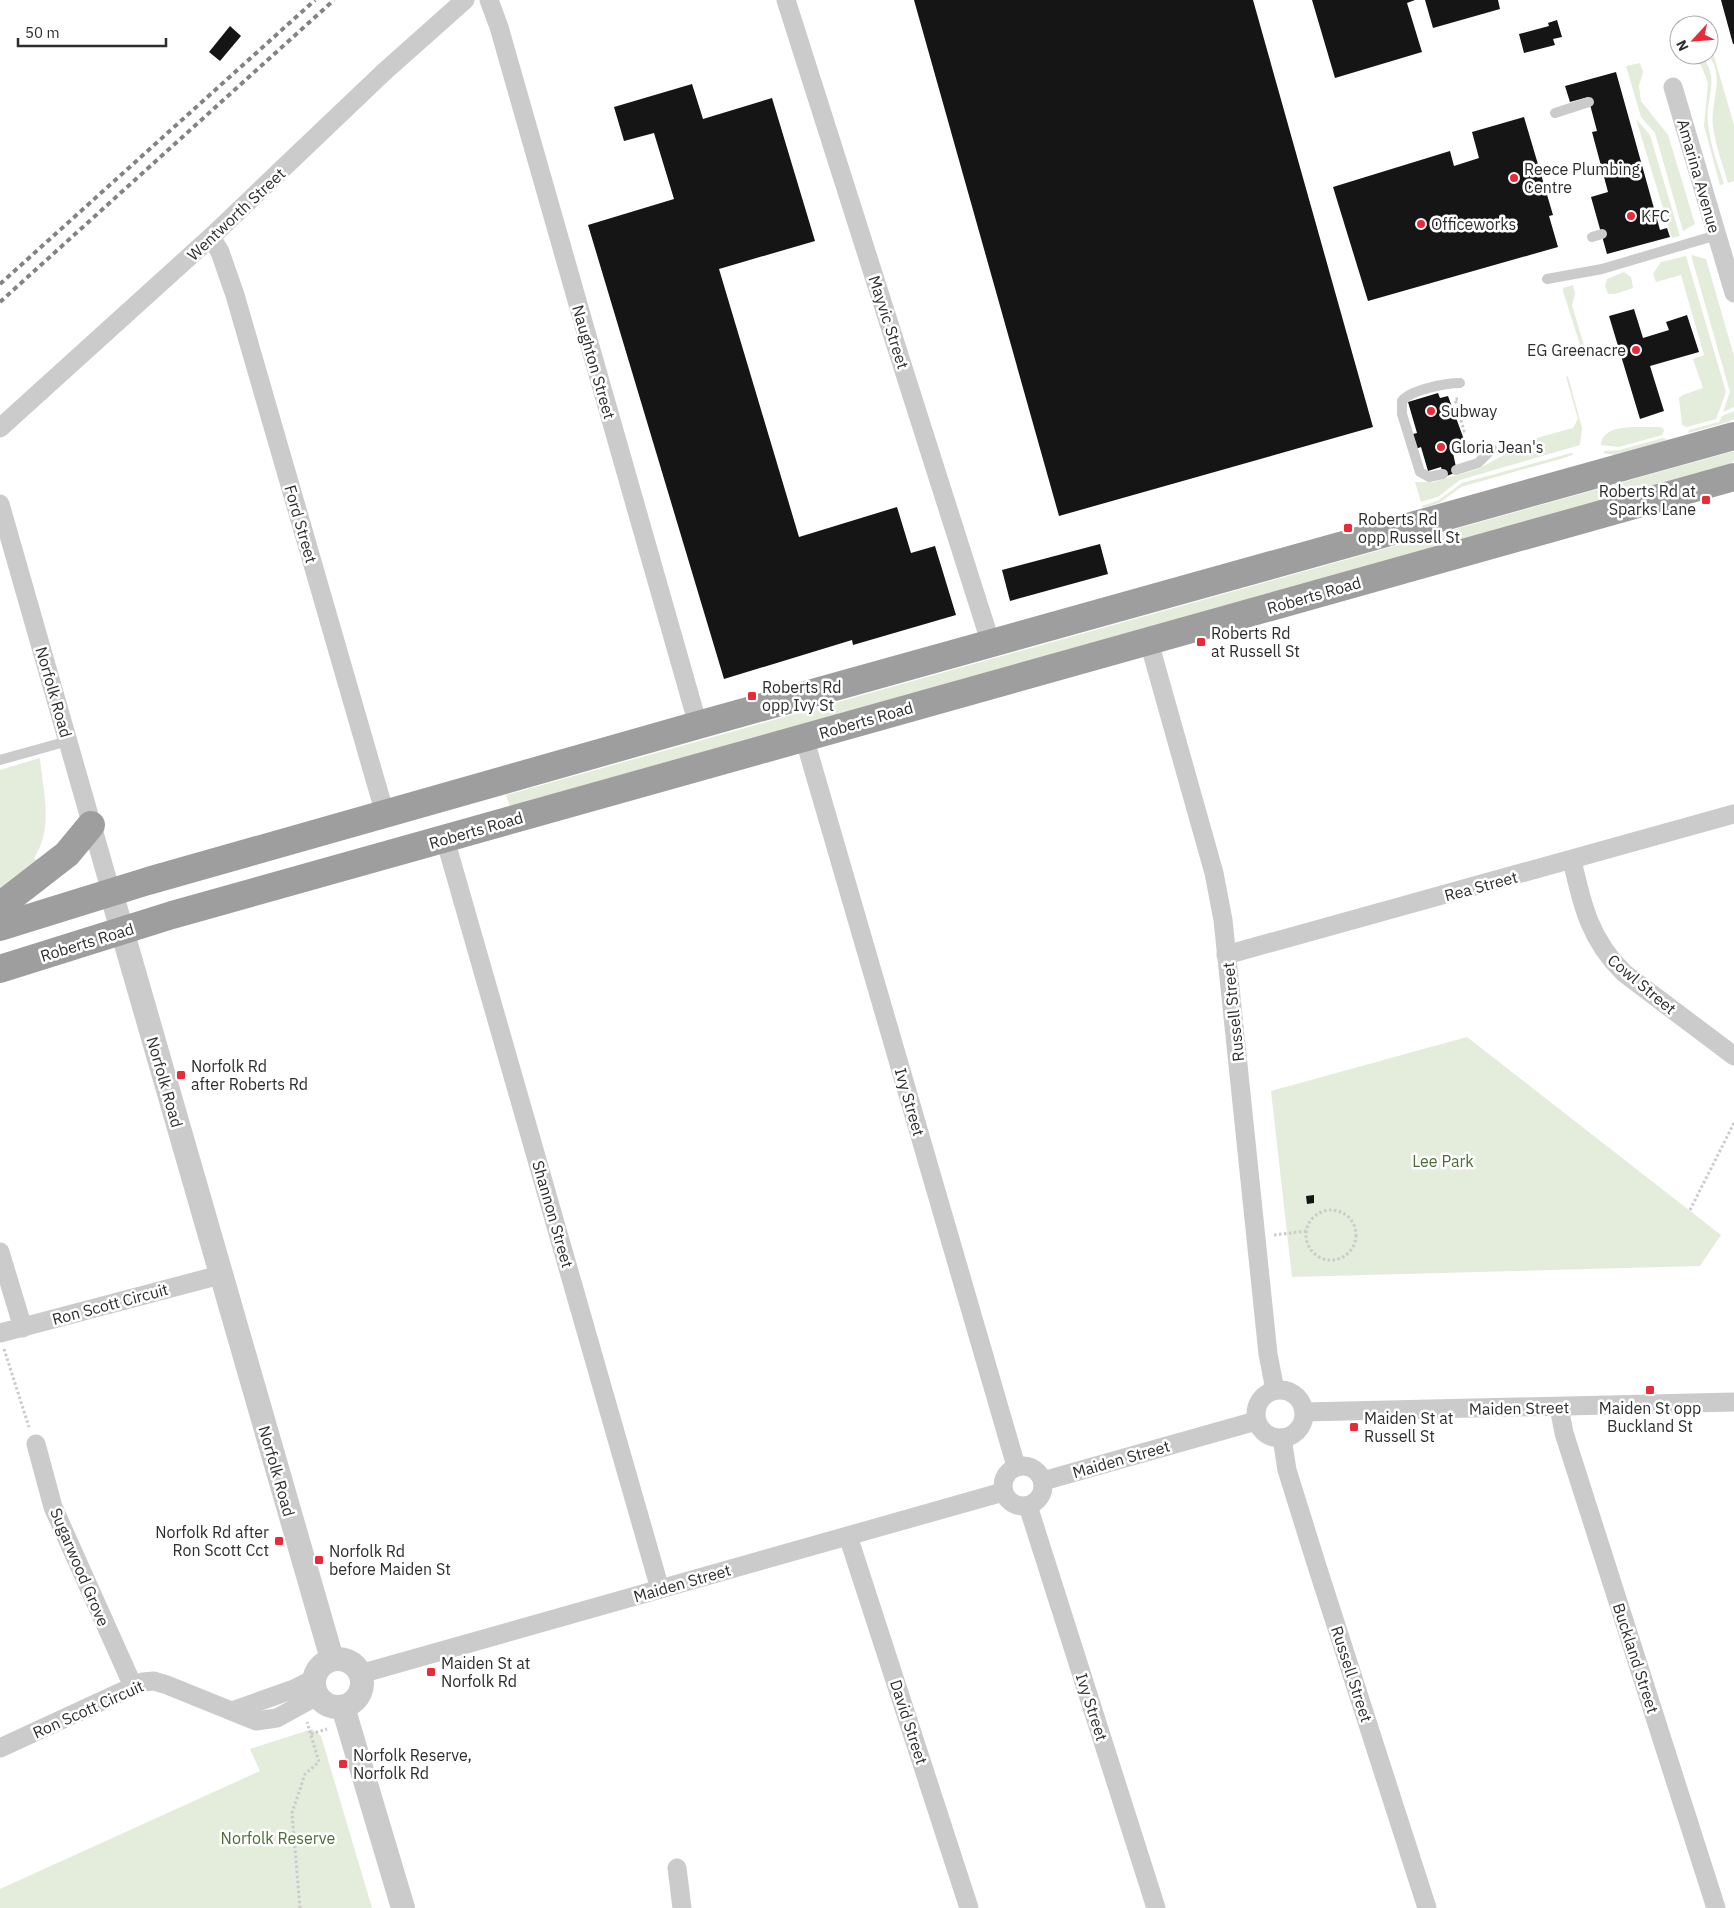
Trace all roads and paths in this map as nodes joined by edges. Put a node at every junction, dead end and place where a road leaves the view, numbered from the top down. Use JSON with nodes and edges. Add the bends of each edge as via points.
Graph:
{"nodes":[{"id":1,"x":465,"y":0,"type":"edge"},
{"id":2,"x":489,"y":0,"type":"edge"},
{"id":3,"x":786,"y":0,"type":"edge"},
{"id":4,"x":1673,"y":87,"type":"dead end"},
{"id":5,"x":1589,"y":102,"type":"dead end"},
{"id":6,"x":1555,"y":113,"type":"dead end"},
{"id":7,"x":1717,"y":235,"type":"junction"},
{"id":8,"x":211,"y":237,"type":"junction"},
{"id":9,"x":1547,"y":278,"type":"dead end"},
{"id":10,"x":1734,"y":293,"type":"edge"},
{"id":11,"x":1460,"y":383,"type":"dead end"},
{"id":12,"x":1464,"y":397,"type":"dead end"},
{"id":13,"x":1459,"y":412,"type":"junction"},
{"id":14,"x":1453,"y":413,"type":"dead end"},
{"id":15,"x":2,"y":426,"type":"edge"},
{"id":16,"x":1462,"y":432,"type":"dead end"},
{"id":17,"x":1734,"y":436,"type":"edge"},
{"id":18,"x":1492,"y":449,"type":"dead end"},
{"id":19,"x":1456,"y":470,"type":"dead end"},
{"id":20,"x":1443,"y":474,"type":"dead end"},
{"id":21,"x":1734,"y":477,"type":"edge"},
{"id":22,"x":0,"y":504,"type":"edge"},
{"id":23,"x":1149,"y":642,"type":"junction"},
{"id":24,"x":991,"y":644,"type":"junction"},
{"id":25,"x":698,"y":725,"type":"junction"},
{"id":26,"x":804,"y":737,"type":"junction"},
{"id":27,"x":68,"y":741,"type":"junction"},
{"id":28,"x":0,"y":760,"type":"edge"},
{"id":29,"x":385,"y":814,"type":"junction"},
{"id":30,"x":1734,"y":814,"type":"edge"},
{"id":31,"x":91,"y":825,"type":"junction"},
{"id":32,"x":445,"y":839,"type":"junction"},
{"id":33,"x":1572,"y":860,"type":"junction"},
{"id":34,"x":111,"y":892,"type":"junction"},
{"id":35,"x":0,"y":906,"type":"edge"},
{"id":36,"x":0,"y":927,"type":"edge"},
{"id":37,"x":122,"y":931,"type":"junction"},
{"id":38,"x":1226,"y":954,"type":"junction"},
{"id":39,"x":0,"y":969,"type":"edge"},
{"id":40,"x":1734,"y":1056,"type":"edge"},
{"id":41,"x":1734,"y":1123,"type":"edge"},
{"id":42,"x":1690,"y":1210,"type":"dead end"},
{"id":43,"x":1306,"y":1231,"type":"junction"},
{"id":44,"x":1256,"y":1238,"type":"junction"},
{"id":45,"x":0,"y":1252,"type":"edge"},
{"id":46,"x":220,"y":1275,"type":"junction"},
{"id":47,"x":23,"y":1328,"type":"junction"},
{"id":48,"x":1,"y":1339,"type":"edge"},
{"id":49,"x":1275,"y":1390,"type":"junction"},
{"id":50,"x":1734,"y":1402,"type":"edge"},
{"id":51,"x":1560,"y":1407,"type":"junction"},
{"id":52,"x":1304,"y":1412,"type":"junction"},
{"id":53,"x":1256,"y":1421,"type":"junction"},
{"id":54,"x":1282,"y":1438,"type":"junction"},
{"id":55,"x":36,"y":1444,"type":"joint"},
{"id":56,"x":1016,"y":1466,"type":"junction"},
{"id":57,"x":1043,"y":1481,"type":"junction"},
{"id":58,"x":1003,"y":1492,"type":"junction"},
{"id":59,"x":1028,"y":1506,"type":"junction"},
{"id":60,"x":848,"y":1536,"type":"junction"},
{"id":61,"x":660,"y":1589,"type":"junction"},
{"id":62,"x":332,"y":1659,"type":"junction"},
{"id":63,"x":360,"y":1674,"type":"junction"},
{"id":64,"x":133,"y":1686,"type":"junction"},
{"id":65,"x":316,"y":1687,"type":"junction"},
{"id":66,"x":343,"y":1706,"type":"junction"},
{"id":67,"x":306,"y":1717,"type":"dead end"},
{"id":68,"x":330,"y":1728,"type":"dead end"},
{"id":69,"x":311,"y":1734,"type":"junction"},
{"id":70,"x":0,"y":1748,"type":"edge"},
{"id":71,"x":677,"y":1868,"type":"dead end"},
{"id":72,"x":300,"y":1908,"type":"edge"},
{"id":73,"x":403,"y":1908,"type":"edge"},
{"id":74,"x":682,"y":1908,"type":"edge"},
{"id":75,"x":969,"y":1908,"type":"edge"},
{"id":76,"x":1156,"y":1908,"type":"edge"},
{"id":77,"x":1427,"y":1908,"type":"edge"},
{"id":78,"x":1716,"y":1908,"type":"edge"}],
"edges":[{"from":1,"to":8,"type":"street","name":"Wentworth Street","via":[[384,72]]},
{"from":2,"to":25,"type":"street","name":"Naughton Street"},
{"from":3,"to":24,"type":"street","name":"Mayvic Street"},
{"from":4,"to":7,"type":"street","name":"Amarina Avenue"},
{"from":5,"to":6,"type":"lane"},
{"from":7,"to":9,"type":"lane","via":[[1602,269]]},
{"from":7,"to":10,"type":"street","name":"Amarina Avenue"},
{"from":8,"to":15,"type":"street","name":"Wentworth Street"},
{"from":8,"to":29,"type":"street","name":"Ford Street","via":[[220,252],[235,295]]},
{"from":11,"to":20,"type":"lane","via":[[1448,383],[1410,394],[1402,401],[1402,414],[1420,472],[1429,477]]},
{"from":12,"to":13,"type":"path","via":[[1455,399]]},
{"from":13,"to":14,"type":"path"},
{"from":13,"to":16,"type":"path"},
{"from":17,"to":24,"type":"highway"},
{"from":18,"to":19,"type":"lane","via":[[1478,464]]},
{"from":21,"to":23,"type":"highway","name":"Roberts Road"},
{"from":22,"to":27,"type":"street","name":"Norfolk Road"},
{"from":23,"to":26,"type":"highway","name":"Roberts Road"},
{"from":23,"to":38,"type":"street","name":"Russell Street","via":[[1214,873]]},
{"from":24,"to":25,"type":"highway"},
{"from":25,"to":29,"type":"highway"},
{"from":26,"to":32,"type":"highway","name":"Roberts Road"},
{"from":26,"to":56,"type":"street","name":"Ivy Street"},
{"from":27,"to":28,"type":"lane"},
{"from":27,"to":31,"type":"street","name":"Norfolk Road"},
{"from":29,"to":34,"type":"highway"},
{"from":30,"to":33,"type":"street","name":"Rea Street"},
{"from":31,"to":34,"type":"street","name":"Norfolk Road"},
{"from":31,"to":35,"type":"highway","via":[[67,854]]},
{"from":32,"to":37,"type":"highway","name":"Roberts Road"},
{"from":32,"to":61,"type":"street","name":"Shannon Street"},
{"from":33,"to":38,"type":"street","name":"Rea Street"},
{"from":33,"to":40,"type":"street","name":"Cowl Street","via":[[1591,929],[1609,958],[1624,973]]},
{"from":34,"to":36,"type":"highway"},
{"from":34,"to":37,"type":"street","name":"Norfolk Road"},
{"from":37,"to":39,"type":"highway","name":"Roberts Road"},
{"from":37,"to":46,"type":"street","name":"Norfolk Road"},
{"from":38,"to":44,"type":"street","name":"Russell Street"},
{"from":41,"to":42,"type":"path"},
{"from":43,"to":43,"type":"path","via":[[1309,1223],[1321,1212],[1338,1211],[1352,1221],[1356,1237],[1350,1251],[1336,1259],[1328,1259],[1314,1253]]},
{"from":43,"to":44,"type":"path"},
{"from":44,"to":49,"type":"street","name":"Russell Street"},
{"from":45,"to":47,"type":"street"},
{"from":46,"to":47,"type":"street","name":"Ron Scott Circuit"},
{"from":46,"to":62,"type":"street","name":"Norfolk Road"},
{"from":47,"to":48,"type":"street","name":"Ron Scott Circuit"},
{"from":48,"to":55,"type":"path"},
{"from":49,"to":52,"type":"street","via":[[1294,1395],[1300,1400]]},
{"from":49,"to":53,"type":"street","via":[[1259,1401]]},
{"from":50,"to":51,"type":"street","name":"Maiden Street"},
{"from":51,"to":52,"type":"street","name":"Maiden Street"},
{"from":51,"to":78,"type":"street","name":"Buckland Street","via":[[1564,1433]]},
{"from":52,"to":54,"type":"street","via":[[1298,1430]]},
{"from":53,"to":54,"type":"street","via":[[1268,1435]]},
{"from":53,"to":57,"type":"street","name":"Maiden Street"},
{"from":54,"to":77,"type":"street","name":"Russell Street","via":[[1287,1470]]},
{"from":55,"to":64,"type":"street","name":"Sugarwood Grove","via":[[53,1507]]},
{"from":56,"to":57,"type":"street","via":[[1036,1470]]},
{"from":56,"to":58,"type":"street","via":[[1006,1474]]},
{"from":57,"to":59,"type":"street","via":[[1042,1494]]},
{"from":58,"to":59,"type":"street","via":[[1016,1506]]},
{"from":58,"to":60,"type":"street","name":"Maiden Street"},
{"from":59,"to":76,"type":"street","name":"Ivy Street"},
{"from":60,"to":61,"type":"street","name":"Maiden Street"},
{"from":60,"to":75,"type":"street","name":"David Street"},
{"from":61,"to":63,"type":"street","name":"Maiden Street"},
{"from":62,"to":63,"type":"street","via":[[352,1663]]},
{"from":62,"to":65,"type":"street","via":[[322,1664]]},
{"from":63,"to":66,"type":"street","via":[[362,1682],[357,1698]]},
{"from":64,"to":65,"type":"street","name":"Ron Scott Circuit","via":[[154,1681],[244,1718],[265,1721],[277,1718]]},
{"from":64,"to":70,"type":"street","name":"Ron Scott Circuit"},
{"from":65,"to":66,"type":"street","via":[[328,1705]]},
{"from":66,"to":73,"type":"street"},
{"from":67,"to":69,"type":"path"},
{"from":68,"to":69,"type":"path"},
{"from":69,"to":72,"type":"path","via":[[319,1762],[304,1774],[292,1812]]},
{"from":71,"to":74,"type":"street"}]}
